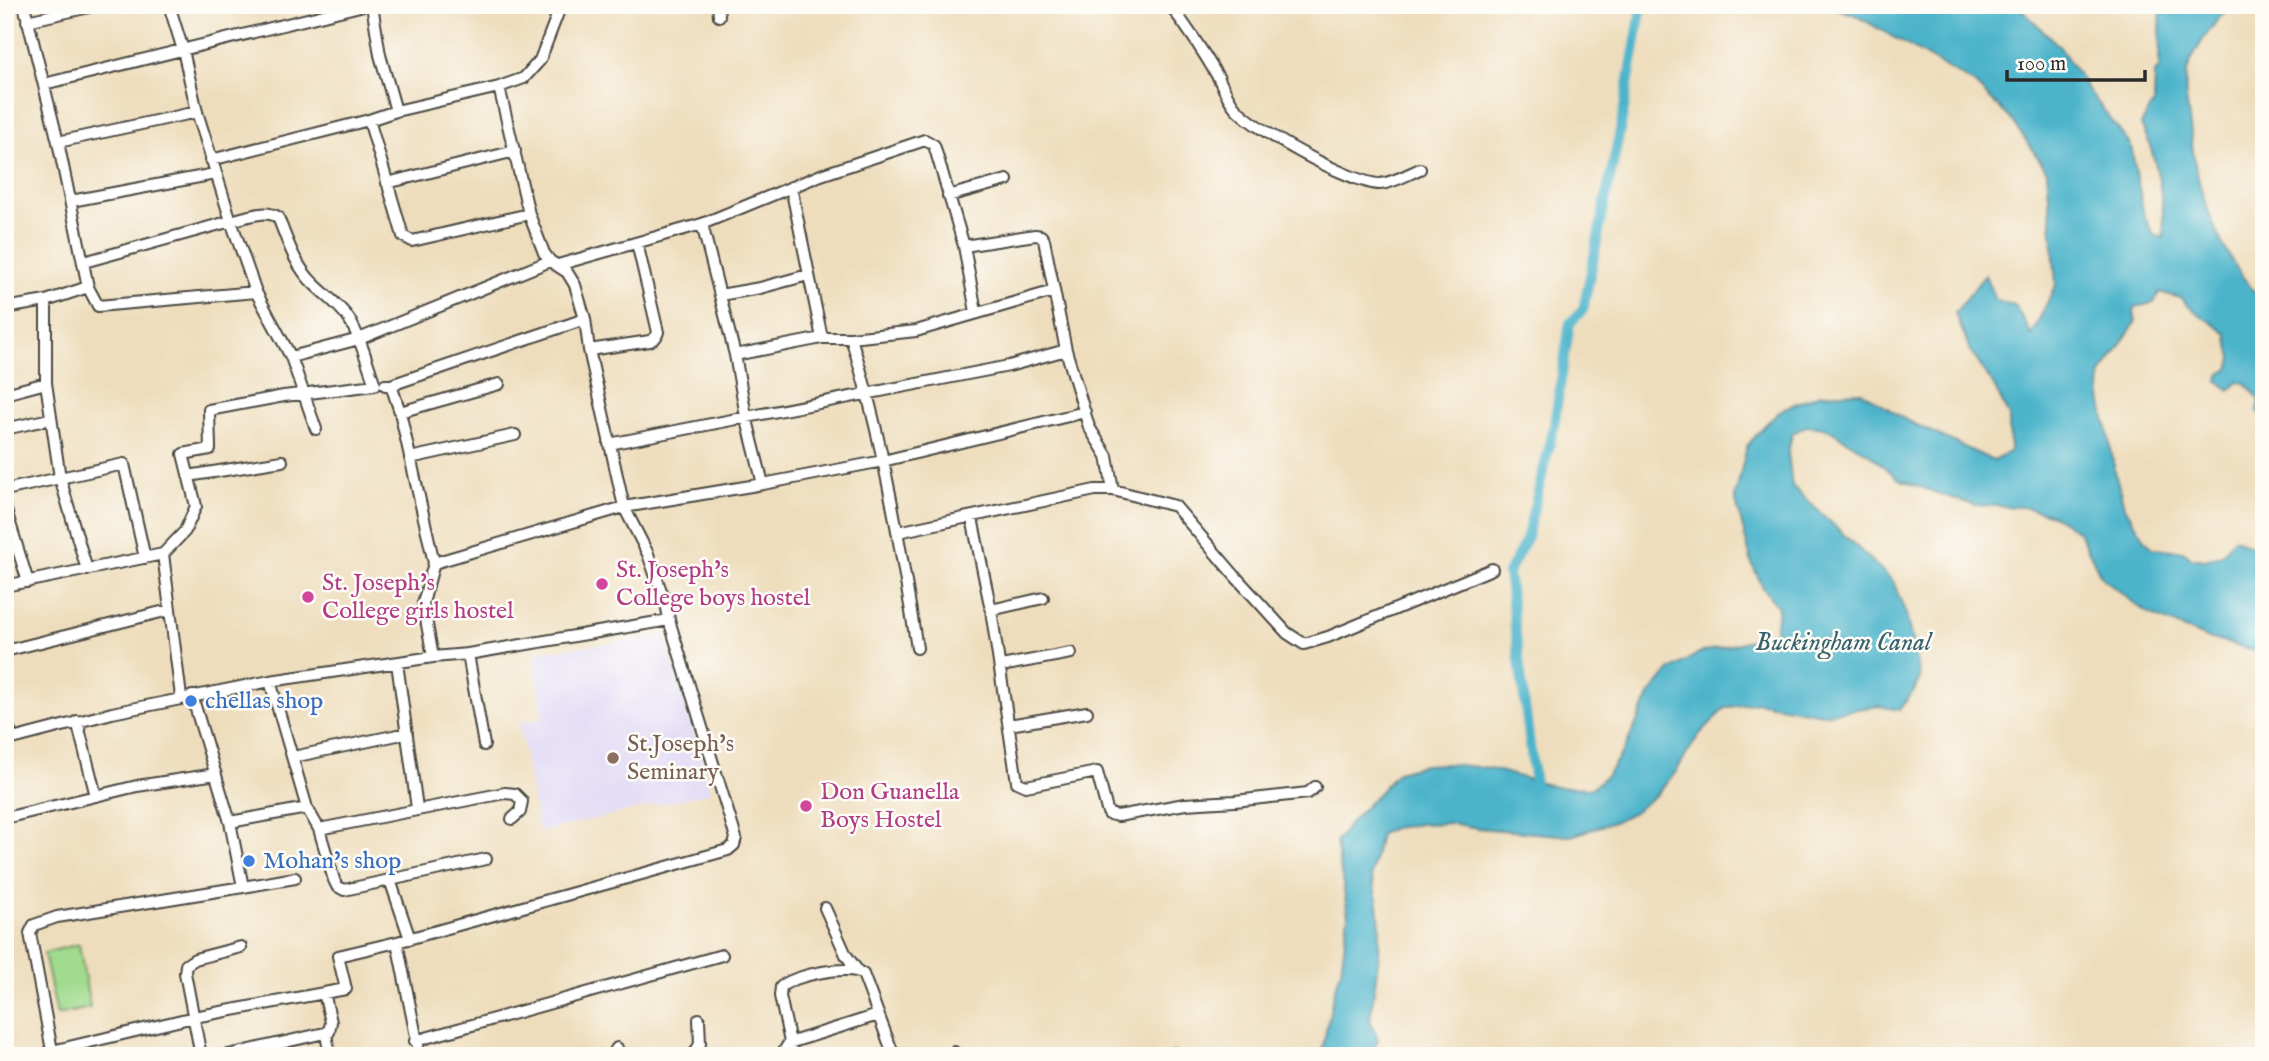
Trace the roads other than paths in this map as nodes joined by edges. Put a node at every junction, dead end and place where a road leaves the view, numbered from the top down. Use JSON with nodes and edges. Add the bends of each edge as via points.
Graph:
{"nodes":[{"id":1,"x":24,"y":5,"type":"edge"},
{"id":2,"x":97,"y":5,"type":"edge"},
{"id":3,"x":169,"y":5,"type":"edge"},
{"id":4,"x":364,"y":5,"type":"edge"},
{"id":5,"x":372,"y":5,"type":"edge"},
{"id":6,"x":561,"y":5,"type":"edge"},
{"id":7,"x":1170,"y":5,"type":"edge"},
{"id":8,"x":27,"y":21,"type":"junction"},
{"id":9,"x":183,"y":50,"type":"junction"},
{"id":10,"x":44,"y":84,"type":"junction"},
{"id":11,"x":504,"y":85,"type":"junction"},
{"id":12,"x":396,"y":111,"type":"junction"},
{"id":13,"x":197,"y":112,"type":"junction"},
{"id":14,"x":369,"y":120,"type":"junction"},
{"id":15,"x":58,"y":142,"type":"junction"},
{"id":16,"x":515,"y":151,"type":"junction"},
{"id":17,"x":211,"y":160,"type":"junction"},
{"id":18,"x":1420,"y":169,"type":"dead end"},
{"id":19,"x":215,"y":174,"type":"junction"},
{"id":20,"x":1007,"y":180,"type":"dead end"},
{"id":21,"x":387,"y":183,"type":"junction"},
{"id":22,"x":791,"y":187,"type":"junction"},
{"id":23,"x":948,"y":196,"type":"junction"},
{"id":24,"x":71,"y":201,"type":"junction"},
{"id":25,"x":529,"y":214,"type":"junction"},
{"id":26,"x":231,"y":221,"type":"junction"},
{"id":27,"x":702,"y":224,"type":"junction"},
{"id":28,"x":637,"y":243,"type":"junction"},
{"id":29,"x":964,"y":246,"type":"junction"},
{"id":30,"x":84,"y":262,"type":"junction"},
{"id":31,"x":554,"y":263,"type":"junction"},
{"id":32,"x":808,"y":275,"type":"junction"},
{"id":33,"x":88,"y":287,"type":"junction"},
{"id":34,"x":1054,"y":291,"type":"junction"},
{"id":35,"x":256,"y":292,"type":"junction"},
{"id":36,"x":720,"y":295,"type":"junction"},
{"id":37,"x":46,"y":301,"type":"junction"},
{"id":38,"x":5,"y":308,"type":"edge"},
{"id":39,"x":976,"y":312,"type":"junction"},
{"id":40,"x":584,"y":319,"type":"junction"},
{"id":41,"x":822,"y":338,"type":"junction"},
{"id":42,"x":851,"y":338,"type":"junction"},
{"id":43,"x":359,"y":339,"type":"junction"},
{"id":44,"x":589,"y":350,"type":"junction"},
{"id":45,"x":1066,"y":350,"type":"junction"},
{"id":46,"x":735,"y":355,"type":"junction"},
{"id":47,"x":291,"y":357,"type":"junction"},
{"id":48,"x":46,"y":383,"type":"junction"},
{"id":49,"x":391,"y":384,"type":"junction"},
{"id":50,"x":499,"y":384,"type":"dead end"},
{"id":51,"x":375,"y":385,"type":"junction"},
{"id":52,"x":304,"y":393,"type":"junction"},
{"id":53,"x":5,"y":394,"type":"edge"},
{"id":54,"x":869,"y":394,"type":"junction"},
{"id":55,"x":400,"y":412,"type":"junction"},
{"id":56,"x":1085,"y":412,"type":"junction"},
{"id":57,"x":746,"y":416,"type":"junction"},
{"id":58,"x":51,"y":419,"type":"junction"},
{"id":59,"x":5,"y":429,"type":"edge"},
{"id":60,"x":316,"y":429,"type":"dead end"},
{"id":61,"x":515,"y":435,"type":"dead end"},
{"id":62,"x":609,"y":443,"type":"junction"},
{"id":63,"x":410,"y":458,"type":"junction"},
{"id":64,"x":282,"y":461,"type":"dead end"},
{"id":65,"x":883,"y":461,"type":"junction"},
{"id":66,"x":188,"y":476,"type":"junction"},
{"id":67,"x":60,"y":478,"type":"junction"},
{"id":68,"x":763,"y":484,"type":"junction"},
{"id":69,"x":5,"y":490,"type":"edge"},
{"id":70,"x":1113,"y":490,"type":"junction"},
{"id":71,"x":5,"y":507,"type":"edge"},
{"id":72,"x":624,"y":507,"type":"junction"},
{"id":73,"x":972,"y":518,"type":"junction"},
{"id":74,"x":898,"y":532,"type":"junction"},
{"id":75,"x":163,"y":554,"type":"junction"},
{"id":76,"x":145,"y":558,"type":"junction"},
{"id":77,"x":434,"y":563,"type":"junction"},
{"id":78,"x":1492,"y":569,"type":"dead end"},
{"id":79,"x":87,"y":570,"type":"junction"},
{"id":80,"x":28,"y":582,"type":"junction"},
{"id":81,"x":5,"y":586,"type":"edge"},
{"id":82,"x":1043,"y":598,"type":"dead end"},
{"id":83,"x":169,"y":610,"type":"junction"},
{"id":84,"x":991,"y":610,"type":"junction"},
{"id":85,"x":668,"y":620,"type":"junction"},
{"id":86,"x":917,"y":648,"type":"dead end"},
{"id":87,"x":5,"y":651,"type":"edge"},
{"id":88,"x":1072,"y":653,"type":"dead end"},
{"id":89,"x":468,"y":654,"type":"junction"},
{"id":90,"x":433,"y":657,"type":"junction"},
{"id":91,"x":397,"y":663,"type":"junction"},
{"id":92,"x":1001,"y":666,"type":"junction"},
{"id":93,"x":270,"y":681,"type":"junction"},
{"id":94,"x":187,"y":696,"type":"junction"},
{"id":95,"x":1087,"y":712,"type":"dead end"},
{"id":96,"x":5,"y":717,"type":"edge"},
{"id":97,"x":77,"y":721,"type":"junction"},
{"id":98,"x":1009,"y":725,"type":"junction"},
{"id":99,"x":407,"y":733,"type":"junction"},
{"id":100,"x":9,"y":740,"type":"edge"},
{"id":101,"x":484,"y":744,"type":"dead end"},
{"id":102,"x":293,"y":757,"type":"junction"},
{"id":103,"x":216,"y":774,"type":"junction"},
{"id":104,"x":1315,"y":787,"type":"dead end"},
{"id":105,"x":96,"y":796,"type":"junction"},
{"id":106,"x":307,"y":808,"type":"junction"},
{"id":107,"x":417,"y":808,"type":"junction"},
{"id":108,"x":5,"y":818,"type":"edge"},
{"id":109,"x":512,"y":818,"type":"dead end"},
{"id":110,"x":230,"y":822,"type":"junction"},
{"id":111,"x":319,"y":829,"type":"junction"},
{"id":112,"x":486,"y":859,"type":"dead end"},
{"id":113,"x":295,"y":878,"type":"dead end"},
{"id":114,"x":390,"y":880,"type":"junction"},
{"id":115,"x":243,"y":887,"type":"junction"},
{"id":116,"x":825,"y":908,"type":"dead end"},
{"id":117,"x":411,"y":939,"type":"junction"},
{"id":118,"x":397,"y":942,"type":"junction"},
{"id":119,"x":241,"y":947,"type":"dead end"},
{"id":120,"x":722,"y":955,"type":"dead end"},
{"id":121,"x":858,"y":970,"type":"junction"},
{"id":122,"x":324,"y":993,"type":"junction"},
{"id":123,"x":878,"y":1015,"type":"junction"},
{"id":124,"x":194,"y":1017,"type":"junction"},
{"id":125,"x":699,"y":1018,"type":"dead end"},
{"id":126,"x":326,"y":1034,"type":"junction"},
{"id":127,"x":415,"y":1041,"type":"junction"},
{"id":128,"x":789,"y":1043,"type":"junction"},
{"id":129,"x":53,"y":1053,"type":"edge"},
{"id":130,"x":201,"y":1056,"type":"edge"},
{"id":131,"x":224,"y":1056,"type":"edge"},
{"id":132,"x":330,"y":1056,"type":"edge"},
{"id":133,"x":419,"y":1056,"type":"edge"},
{"id":134,"x":693,"y":1056,"type":"edge"},
{"id":135,"x":781,"y":1056,"type":"edge"},
{"id":136,"x":793,"y":1056,"type":"edge"},
{"id":137,"x":894,"y":1056,"type":"edge"},
{"id":138,"x":1166,"y":1056,"type":"edge"},
{"id":139,"x":1182,"y":1056,"type":"edge"}],
"edges":[{"from":1,"to":8,"type":"street"},
{"from":2,"to":8,"type":"street"},
{"from":3,"to":9,"type":"street"},
{"from":4,"to":9,"type":"street"},
{"from":5,"to":12,"type":"street"},
{"from":6,"to":11,"type":"street","via":[[540,60],[524,78]]},
{"from":7,"to":18,"type":"street","via":[[1232,104],[1265,131],[1345,175],[1376,183]]},
{"from":8,"to":10,"type":"street"},
{"from":9,"to":10,"type":"street"},
{"from":9,"to":13,"type":"street"},
{"from":10,"to":15,"type":"street"},
{"from":11,"to":12,"type":"street"},
{"from":11,"to":16,"type":"street"},
{"from":12,"to":14,"type":"street"},
{"from":13,"to":15,"type":"street"},
{"from":13,"to":17,"type":"street"},
{"from":14,"to":17,"type":"street"},
{"from":14,"to":21,"type":"street"},
{"from":15,"to":24,"type":"street"},
{"from":16,"to":21,"type":"street"},
{"from":16,"to":25,"type":"street"},
{"from":17,"to":19,"type":"street"},
{"from":19,"to":24,"type":"street"},
{"from":19,"to":26,"type":"street"},
{"from":20,"to":23,"type":"street"},
{"from":21,"to":25,"type":"street","via":[[403,236],[412,241]]},
{"from":22,"to":23,"type":"street","via":[[925,140],[934,145]]},
{"from":22,"to":27,"type":"street"},
{"from":22,"to":32,"type":"street"},
{"from":23,"to":29,"type":"street"},
{"from":24,"to":30,"type":"street"},
{"from":25,"to":31,"type":"street","via":[[539,243]]},
{"from":26,"to":30,"type":"street"},
{"from":26,"to":35,"type":"street"},
{"from":26,"to":43,"type":"street","via":[[264,213],[278,217],[302,270],[348,317]]},
{"from":27,"to":28,"type":"street"},
{"from":27,"to":36,"type":"street"},
{"from":28,"to":31,"type":"street"},
{"from":28,"to":44,"type":"street","via":[[656,337]]},
{"from":29,"to":34,"type":"street","via":[[1041,236]]},
{"from":29,"to":39,"type":"street"},
{"from":30,"to":33,"type":"street"},
{"from":31,"to":40,"type":"street","via":[[571,277]]},
{"from":31,"to":43,"type":"street"},
{"from":32,"to":36,"type":"street"},
{"from":32,"to":41,"type":"street"},
{"from":33,"to":35,"type":"street","via":[[93,300],[103,307]]},
{"from":33,"to":37,"type":"street"},
{"from":34,"to":39,"type":"street"},
{"from":34,"to":45,"type":"street"},
{"from":35,"to":47,"type":"street"},
{"from":36,"to":46,"type":"street"},
{"from":37,"to":38,"type":"street"},
{"from":37,"to":48,"type":"street"},
{"from":39,"to":42,"type":"street","via":[[916,331]]},
{"from":40,"to":44,"type":"street"},
{"from":40,"to":49,"type":"street"},
{"from":41,"to":42,"type":"street"},
{"from":41,"to":46,"type":"street"},
{"from":42,"to":54,"type":"street"},
{"from":43,"to":47,"type":"street"},
{"from":43,"to":51,"type":"street"},
{"from":44,"to":62,"type":"street"},
{"from":45,"to":54,"type":"street"},
{"from":45,"to":56,"type":"street"},
{"from":46,"to":57,"type":"street"},
{"from":47,"to":52,"type":"street"},
{"from":48,"to":53,"type":"street"},
{"from":48,"to":58,"type":"street"},
{"from":49,"to":51,"type":"street"},
{"from":49,"to":55,"type":"street"},
{"from":50,"to":55,"type":"street"},
{"from":51,"to":52,"type":"street"},
{"from":52,"to":60,"type":"street"},
{"from":52,"to":66,"type":"street","via":[[209,410],[210,449],[183,454]]},
{"from":54,"to":57,"type":"street"},
{"from":54,"to":65,"type":"street"},
{"from":55,"to":63,"type":"street"},
{"from":56,"to":65,"type":"street"},
{"from":56,"to":70,"type":"street","via":[[1107,456]]},
{"from":57,"to":62,"type":"street"},
{"from":57,"to":68,"type":"street"},
{"from":58,"to":59,"type":"street"},
{"from":58,"to":67,"type":"street"},
{"from":61,"to":63,"type":"street"},
{"from":62,"to":72,"type":"street"},
{"from":63,"to":77,"type":"street"},
{"from":64,"to":66,"type":"street"},
{"from":65,"to":68,"type":"street"},
{"from":65,"to":74,"type":"street"},
{"from":66,"to":75,"type":"street","via":[[196,506],[185,531]]},
{"from":67,"to":69,"type":"street"},
{"from":67,"to":76,"type":"street","via":[[124,464]]},
{"from":67,"to":79,"type":"street"},
{"from":68,"to":72,"type":"street"},
{"from":70,"to":73,"type":"street","via":[[1095,490]]},
{"from":70,"to":78,"type":"street","via":[[1175,506],[1287,633],[1304,644]]},
{"from":71,"to":80,"type":"street"},
{"from":72,"to":77,"type":"street"},
{"from":72,"to":85,"type":"street","via":[[648,554]]},
{"from":73,"to":74,"type":"street"},
{"from":73,"to":84,"type":"street"},
{"from":74,"to":86,"type":"street"},
{"from":75,"to":76,"type":"street"},
{"from":75,"to":83,"type":"street"},
{"from":76,"to":79,"type":"street"},
{"from":77,"to":90,"type":"street","via":[[423,603]]},
{"from":79,"to":80,"type":"street"},
{"from":80,"to":81,"type":"street"},
{"from":82,"to":84,"type":"street"},
{"from":83,"to":87,"type":"street"},
{"from":83,"to":94,"type":"street"},
{"from":84,"to":92,"type":"street"},
{"from":85,"to":89,"type":"street"},
{"from":85,"to":117,"type":"street","via":[[736,838],[734,845]]},
{"from":88,"to":92,"type":"street"},
{"from":89,"to":90,"type":"street"},
{"from":89,"to":101,"type":"street"},
{"from":90,"to":91,"type":"street"},
{"from":91,"to":93,"type":"street"},
{"from":91,"to":99,"type":"street"},
{"from":92,"to":98,"type":"street"},
{"from":93,"to":94,"type":"street"},
{"from":93,"to":102,"type":"street"},
{"from":94,"to":97,"type":"street"},
{"from":94,"to":103,"type":"street"},
{"from":95,"to":98,"type":"street"},
{"from":96,"to":100,"type":"street"},
{"from":97,"to":100,"type":"street"},
{"from":97,"to":105,"type":"street"},
{"from":98,"to":104,"type":"street","via":[[1017,782],[1026,786],[1097,772],[1105,805],[1113,816],[1308,793]]},
{"from":99,"to":102,"type":"street"},
{"from":99,"to":107,"type":"street"},
{"from":102,"to":106,"type":"street"},
{"from":103,"to":105,"type":"street"},
{"from":103,"to":110,"type":"street"},
{"from":105,"to":108,"type":"street"},
{"from":106,"to":110,"type":"street"},
{"from":106,"to":111,"type":"street"},
{"from":107,"to":109,"type":"street","via":[[505,793],[522,801],[520,812]]},
{"from":107,"to":111,"type":"street"},
{"from":110,"to":115,"type":"street"},
{"from":111,"to":114,"type":"street","via":[[337,886],[349,890]]},
{"from":112,"to":114,"type":"street"},
{"from":113,"to":115,"type":"street"},
{"from":114,"to":117,"type":"street"},
{"from":115,"to":129,"type":"street","via":[[57,917],[34,925],[30,933]]},
{"from":116,"to":121,"type":"street","via":[[846,955]]},
{"from":117,"to":118,"type":"street"},
{"from":118,"to":122,"type":"street","via":[[338,956],[346,989]]},
{"from":118,"to":127,"type":"street"},
{"from":119,"to":124,"type":"street","via":[[186,965]]},
{"from":120,"to":127,"type":"street"},
{"from":121,"to":123,"type":"street"},
{"from":121,"to":128,"type":"street","via":[[818,973],[781,987]]},
{"from":122,"to":124,"type":"street"},
{"from":122,"to":126,"type":"street","via":[[331,1022]]},
{"from":123,"to":128,"type":"street"},
{"from":123,"to":137,"type":"street"},
{"from":124,"to":129,"type":"street"},
{"from":124,"to":130,"type":"street"},
{"from":125,"to":134,"type":"street","via":[[699,1044]]},
{"from":126,"to":131,"type":"street"},
{"from":126,"to":132,"type":"street"},
{"from":127,"to":133,"type":"street"},
{"from":128,"to":135,"type":"street"},
{"from":128,"to":136,"type":"street"},
{"from":138,"to":139,"type":"street"}]}
